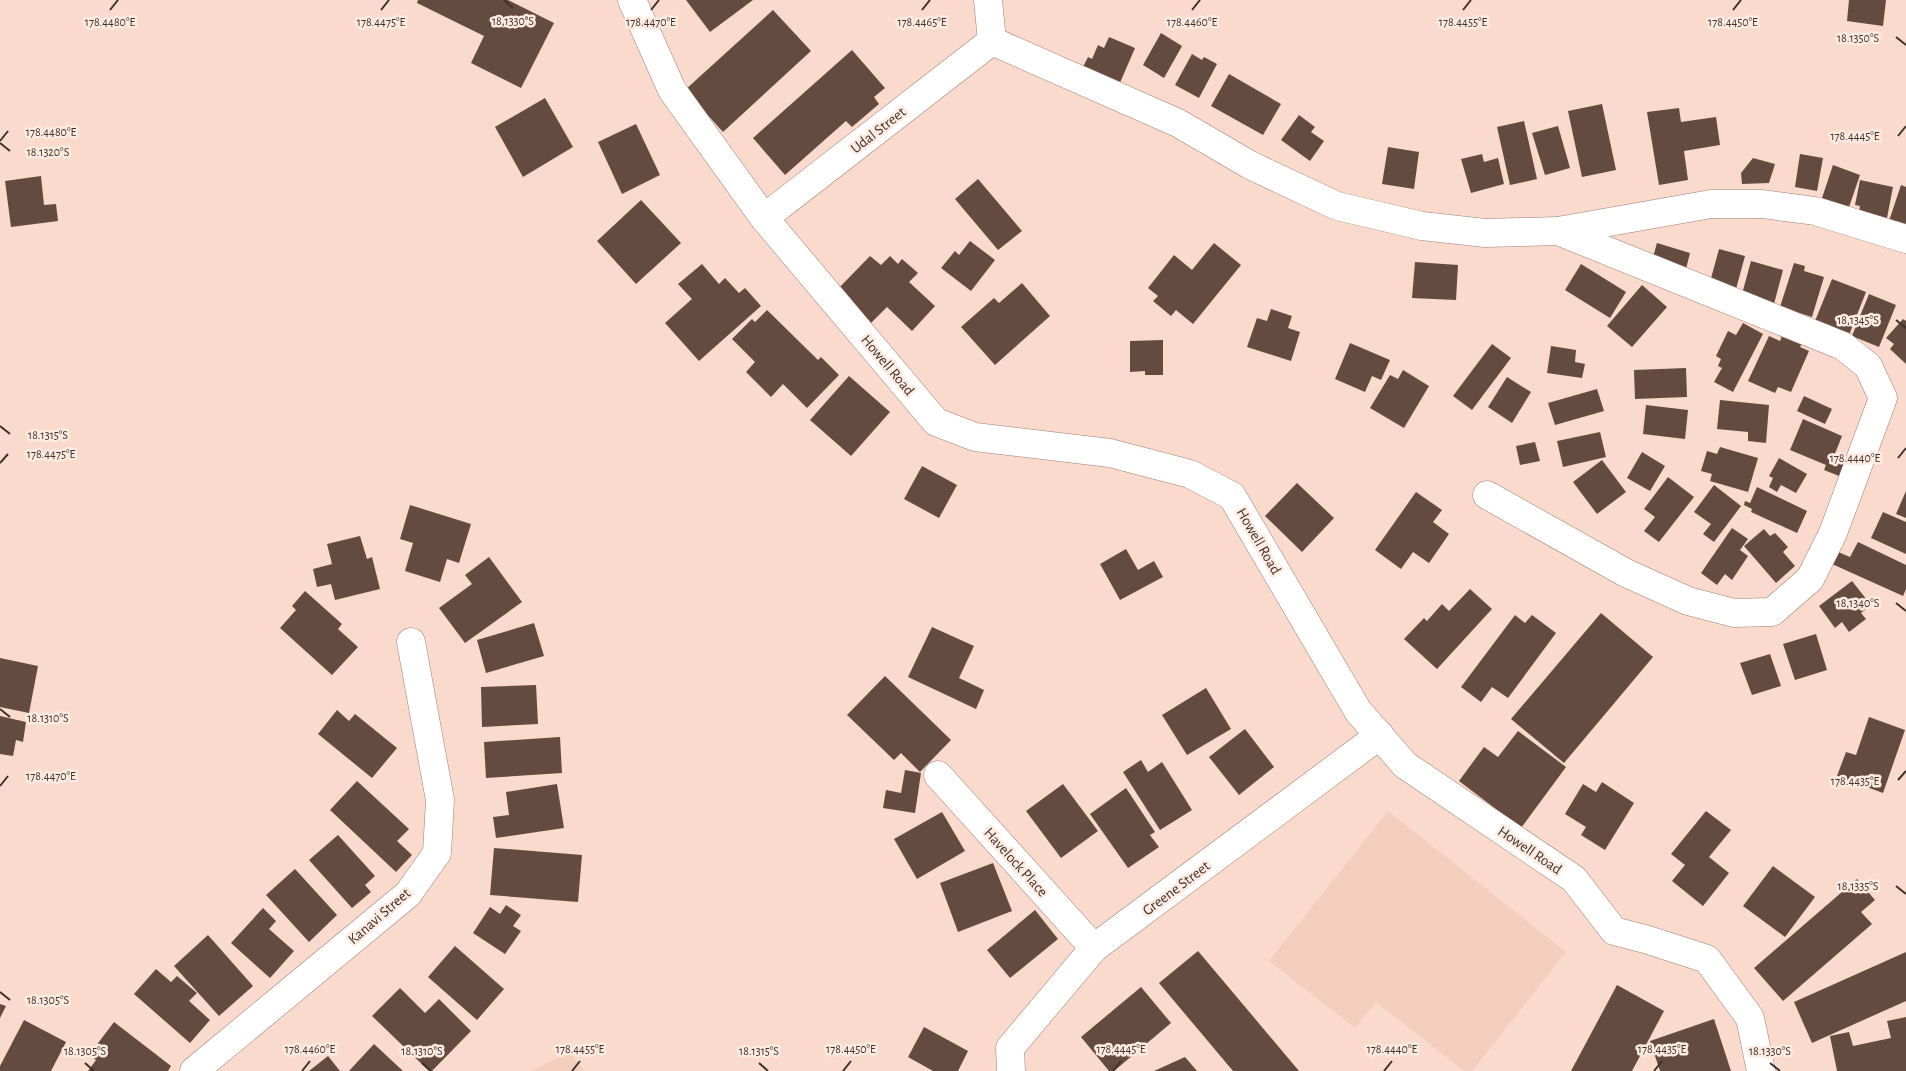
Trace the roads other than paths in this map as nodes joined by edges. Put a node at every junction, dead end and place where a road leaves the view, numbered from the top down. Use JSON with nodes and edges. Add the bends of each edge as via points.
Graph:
{"nodes":[{"id":1,"x":632,"y":0,"type":"edge"},
{"id":2,"x":988,"y":0,"type":"edge"},
{"id":3,"x":992,"y":41,"type":"junction"},
{"id":4,"x":764,"y":218,"type":"junction"},
{"id":5,"x":1558,"y":231,"type":"junction"},
{"id":6,"x":1906,"y":239,"type":"edge"},
{"id":7,"x":1488,"y":495,"type":"dead end"},
{"id":8,"x":411,"y":642,"type":"dead end"},
{"id":9,"x":1380,"y":735,"type":"junction"},
{"id":10,"x":938,"y":775,"type":"dead end"},
{"id":11,"x":1094,"y":948,"type":"junction"},
{"id":12,"x":194,"y":1071,"type":"edge"},
{"id":13,"x":1011,"y":1071,"type":"edge"},
{"id":14,"x":1761,"y":1071,"type":"edge"}],
"edges":[{"from":1,"to":4,"type":"street","name":"Howell Road","via":[[672,90]]},
{"from":2,"to":3,"type":"street"},
{"from":3,"to":4,"type":"street","name":"Udal Street"},
{"from":3,"to":5,"type":"street","via":[[1178,123],[1250,165],[1337,206],[1422,226],[1485,233]]},
{"from":4,"to":9,"type":"street","name":"Howell Road","via":[[936,422],[975,436],[1110,453],[1190,474],[1232,496],[1358,711]]},
{"from":5,"to":6,"type":"street","via":[[1711,204],[1763,204],[1815,211]]},
{"from":5,"to":7,"type":"street","via":[[1843,346],[1868,366],[1883,398],[1833,533],[1810,579],[1772,612],[1734,613],[1688,602],[1626,573]]},
{"from":8,"to":12,"type":"street","name":"Kanavi Street","via":[[440,800],[437,854],[408,894]]},
{"from":9,"to":11,"type":"street","name":"Greene Street"},
{"from":9,"to":14,"type":"street","name":"Howell Road","via":[[1405,765],[1574,879],[1614,932],[1707,959],[1750,1018]]},
{"from":10,"to":11,"type":"street","name":"Havelock Place"},
{"from":11,"to":13,"type":"street","name":"Greene Street","via":[[1010,1048]]}]}
